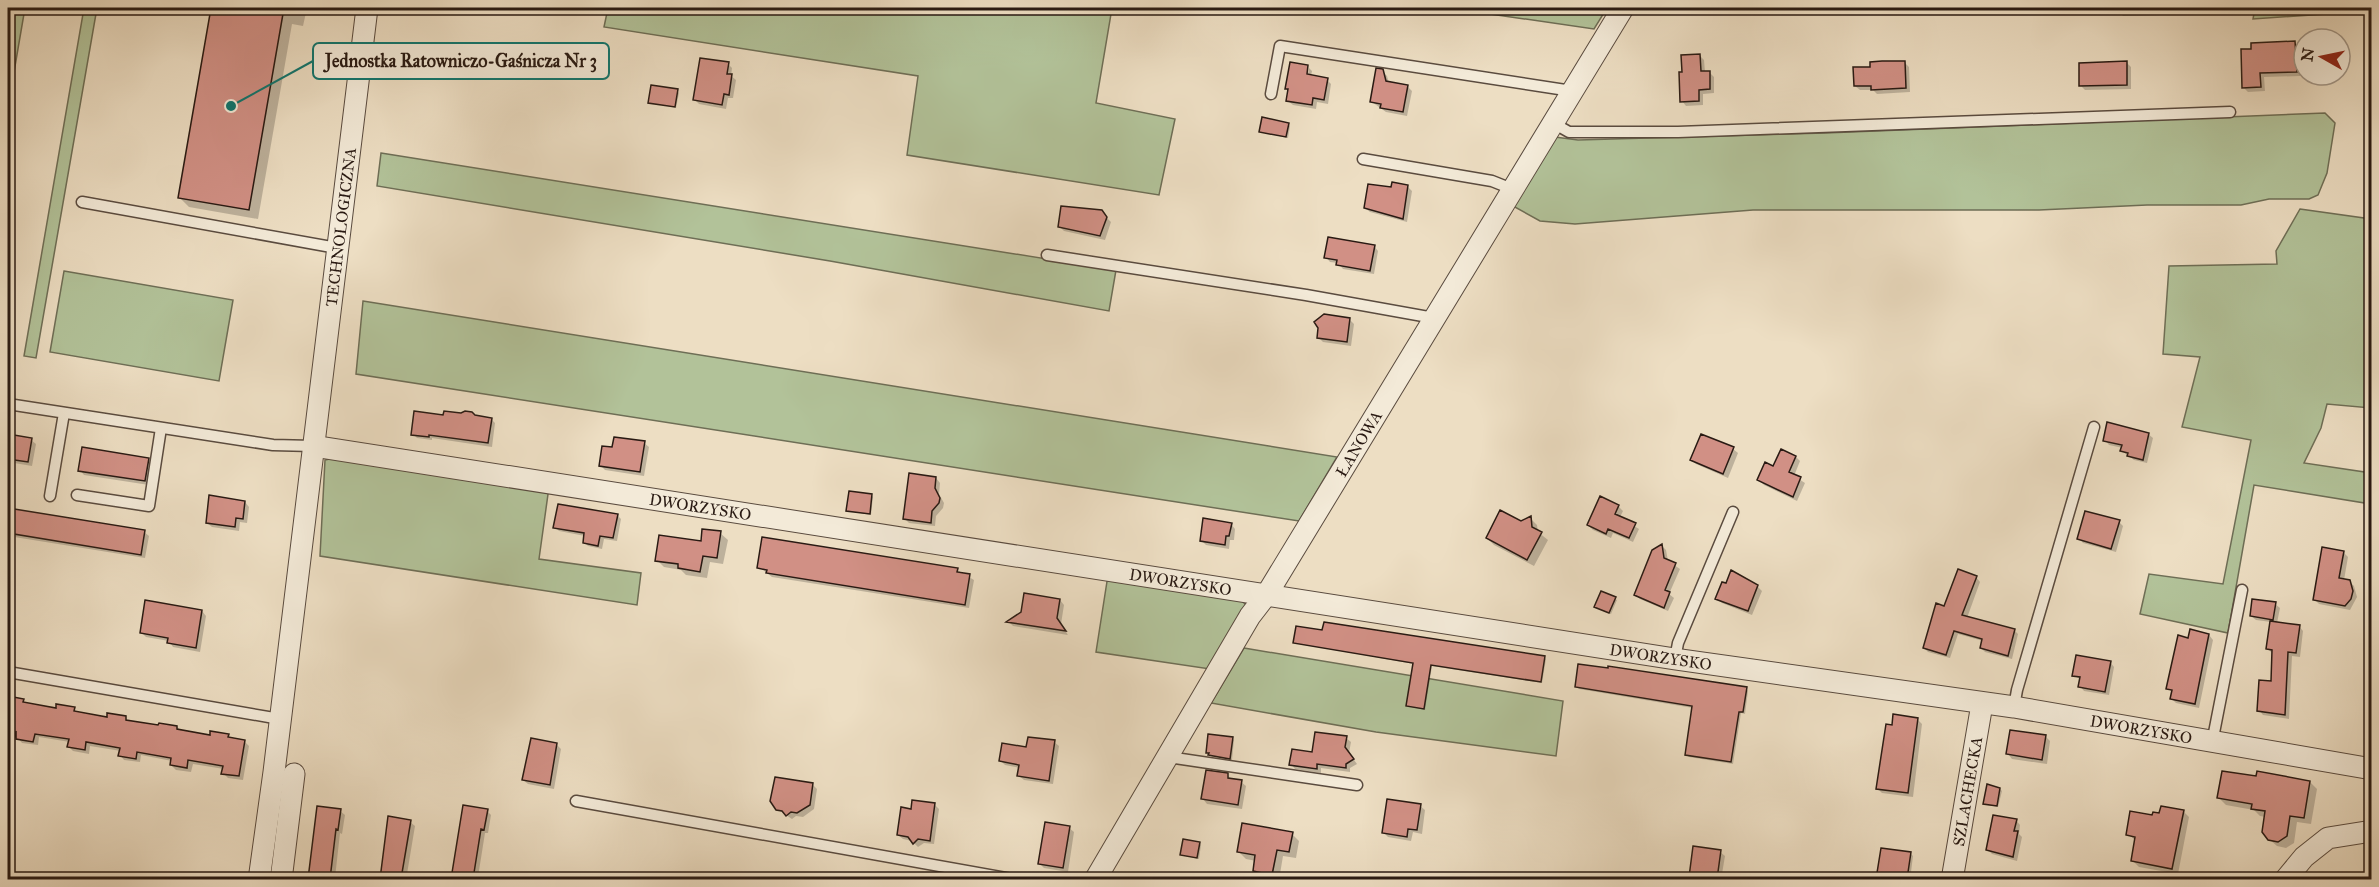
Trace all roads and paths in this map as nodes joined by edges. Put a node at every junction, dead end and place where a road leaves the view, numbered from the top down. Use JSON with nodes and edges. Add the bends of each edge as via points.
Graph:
{"nodes":[{"id":1,"x":367,"y":8,"type":"edge"},
{"id":2,"x":1623,"y":8,"type":"edge"},
{"id":3,"x":1572,"y":91,"type":"junction"},
{"id":4,"x":1271,"y":94,"type":"dead end"},
{"id":5,"x":2230,"y":112,"type":"dead end"},
{"id":6,"x":1553,"y":123,"type":"junction"},
{"id":7,"x":1363,"y":159,"type":"dead end"},
{"id":8,"x":1512,"y":189,"type":"junction"},
{"id":9,"x":82,"y":202,"type":"dead end"},
{"id":10,"x":337,"y":248,"type":"junction"},
{"id":11,"x":1047,"y":255,"type":"dead end"},
{"id":12,"x":1434,"y":318,"type":"junction"},
{"id":13,"x":8,"y":404,"type":"edge"},
{"id":14,"x":64,"y":413,"type":"junction"},
{"id":15,"x":2094,"y":427,"type":"dead end"},
{"id":16,"x":161,"y":428,"type":"junction"},
{"id":17,"x":313,"y":446,"type":"junction"},
{"id":18,"x":77,"y":495,"type":"dead end"},
{"id":19,"x":50,"y":496,"type":"dead end"},
{"id":20,"x":1732,"y":512,"type":"dead end"},
{"id":21,"x":2242,"y":590,"type":"dead end"},
{"id":22,"x":1267,"y":594,"type":"junction"},
{"id":23,"x":1676,"y":659,"type":"junction"},
{"id":24,"x":8,"y":672,"type":"edge"},
{"id":25,"x":1982,"y":704,"type":"junction"},
{"id":26,"x":2014,"y":707,"type":"junction"},
{"id":27,"x":280,"y":719,"type":"junction"},
{"id":28,"x":2212,"y":743,"type":"junction"},
{"id":29,"x":1168,"y":757,"type":"junction"},
{"id":30,"x":2372,"y":769,"type":"edge"},
{"id":31,"x":284,"y":773,"type":"junction"},
{"id":32,"x":1357,"y":785,"type":"dead end"},
{"id":33,"x":576,"y":801,"type":"dead end"},
{"id":34,"x":2372,"y":831,"type":"edge"},
{"id":35,"x":259,"y":879,"type":"edge"},
{"id":36,"x":281,"y":879,"type":"edge"},
{"id":37,"x":1018,"y":879,"type":"edge"},
{"id":38,"x":1095,"y":879,"type":"edge"},
{"id":39,"x":1952,"y":879,"type":"edge"},
{"id":40,"x":2285,"y":879,"type":"edge"}],
"edges":[{"from":1,"to":10,"type":"street","name":"TECHNOLOGICZNA"},
{"from":2,"to":3,"type":"street","name":"ŁANOWA"},
{"from":3,"to":4,"type":"lane","via":[[1280,46]]},
{"from":3,"to":6,"type":"street","name":"ŁANOWA"},
{"from":5,"to":6,"type":"lane","via":[[1678,132],[1569,132]]},
{"from":6,"to":8,"type":"street","name":"ŁANOWA"},
{"from":7,"to":8,"type":"lane"},
{"from":8,"to":12,"type":"street","name":"ŁANOWA"},
{"from":9,"to":10,"type":"lane"},
{"from":10,"to":17,"type":"street","name":"TECHNOLOGICZNA"},
{"from":11,"to":12,"type":"lane"},
{"from":12,"to":22,"type":"street","name":"ŁANOWA"},
{"from":13,"to":14,"type":"lane"},
{"from":14,"to":16,"type":"lane"},
{"from":14,"to":19,"type":"lane"},
{"from":15,"to":26,"type":"lane"},
{"from":16,"to":17,"type":"lane","via":[[273,445]]},
{"from":16,"to":18,"type":"lane","via":[[149,506]]},
{"from":17,"to":22,"type":"street","name":"DWORZYSKO"},
{"from":17,"to":27,"type":"street"},
{"from":20,"to":23,"type":"lane","via":[[1678,643]]},
{"from":21,"to":28,"type":"lane"},
{"from":22,"to":23,"type":"street","name":"DWORZYSKO"},
{"from":22,"to":29,"type":"street","name":"ŁANOWA","via":[[1250,616]]},
{"from":23,"to":25,"type":"street","name":"DWORZYSKO"},
{"from":24,"to":27,"type":"lane"},
{"from":25,"to":26,"type":"street","name":"DWORZYSKO"},
{"from":25,"to":39,"type":"street","name":"SZLACHECKA"},
{"from":26,"to":28,"type":"street","name":"DWORZYSKO"},
{"from":27,"to":31,"type":"street"},
{"from":28,"to":30,"type":"street","name":"DWORZYSKO"},
{"from":29,"to":32,"type":"lane"},
{"from":29,"to":38,"type":"street","name":"ŁANOWA"},
{"from":31,"to":35,"type":"street"},
{"from":31,"to":36,"type":"street"},
{"from":33,"to":37,"type":"lane"},
{"from":34,"to":40,"type":"street","via":[[2328,838]]}]}
